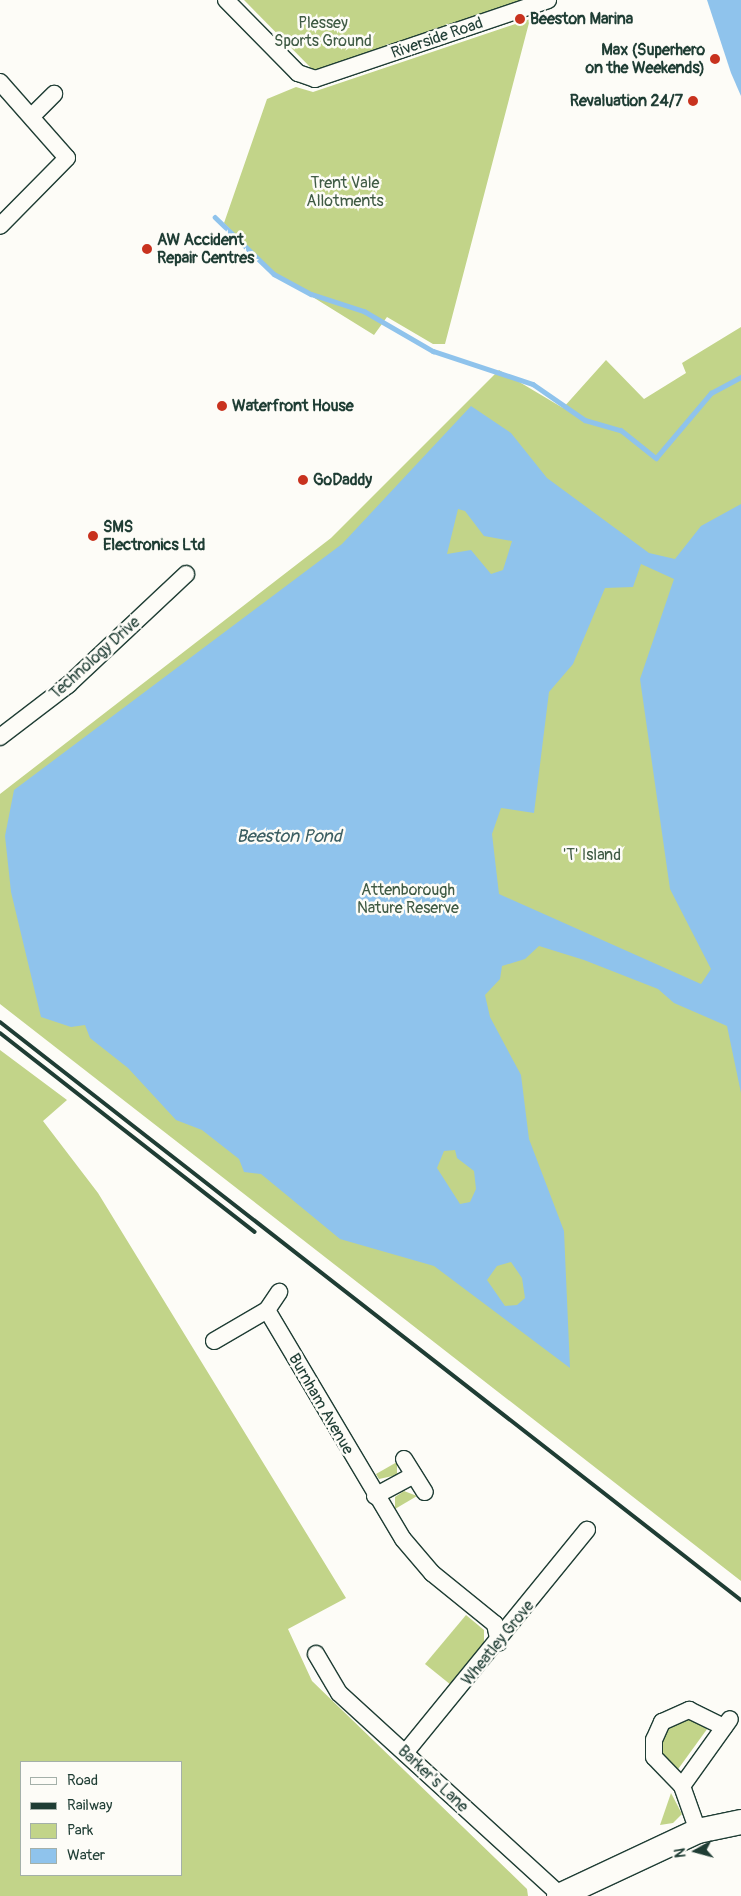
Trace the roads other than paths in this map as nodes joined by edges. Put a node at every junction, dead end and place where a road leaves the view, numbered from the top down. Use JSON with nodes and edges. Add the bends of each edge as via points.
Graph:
{"nodes":[{"id":1,"x":226,"y":0,"type":"edge"},
{"id":2,"x":548,"y":0,"type":"edge"},
{"id":3,"x":0,"y":82,"type":"edge"},
{"id":4,"x":54,"y":94,"type":"dead end"},
{"id":5,"x":33,"y":115,"type":"junction"},
{"id":6,"x":0,"y":226,"type":"edge"},
{"id":7,"x":186,"y":574,"type":"dead end"},
{"id":8,"x":0,"y":737,"type":"edge"},
{"id":9,"x":279,"y":1292,"type":"dead end"},
{"id":10,"x":267,"y":1310,"type":"junction"},
{"id":11,"x":214,"y":1341,"type":"dead end"},
{"id":12,"x":404,"y":1459,"type":"dead end"},
{"id":13,"x":414,"y":1475,"type":"junction"},
{"id":14,"x":425,"y":1492,"type":"dead end"},
{"id":15,"x":375,"y":1496,"type":"junction"},
{"id":16,"x":587,"y":1530,"type":"dead end"},
{"id":17,"x":499,"y":1643,"type":"junction"},
{"id":18,"x":316,"y":1654,"type":"dead end"},
{"id":19,"x":405,"y":1753,"type":"junction"},
{"id":20,"x":682,"y":1786,"type":"junction"},
{"id":21,"x":741,"y":1822,"type":"edge"},
{"id":22,"x":698,"y":1831,"type":"junction"},
{"id":23,"x":571,"y":1894,"type":"edge"}],
"edges":[{"from":1,"to":2,"type":"street","name":"Riverside Road","via":[[306,78],[324,77]]},
{"from":3,"to":5,"type":"street"},
{"from":4,"to":5,"type":"street"},
{"from":5,"to":6,"type":"street","via":[[67,158]]},
{"from":7,"to":8,"type":"street","name":"Technology Drive","via":[[68,685]]},
{"from":9,"to":10,"type":"street"},
{"from":10,"to":11,"type":"street"},
{"from":10,"to":15,"type":"street","name":"Burnham Avenue"},
{"from":12,"to":13,"type":"street"},
{"from":13,"to":14,"type":"street"},
{"from":13,"to":15,"type":"street"},
{"from":15,"to":17,"type":"street","name":"Burnham Avenue","via":[[423,1564],[495,1624]]},
{"from":16,"to":17,"type":"street","name":"Wheatley Grove"},
{"from":17,"to":19,"type":"street","name":"Wheatley Grove"},
{"from":18,"to":19,"type":"street","name":"Barker's Lane","via":[[339,1693]]},
{"from":19,"to":23,"type":"street","name":"Barker's Lane"},
{"from":20,"to":20,"type":"street","via":[[727,1723],[688,1710],[662,1722],[654,1740],[654,1757]]},
{"from":20,"to":22,"type":"street"},
{"from":21,"to":22,"type":"street"},
{"from":22,"to":23,"type":"street"}]}
